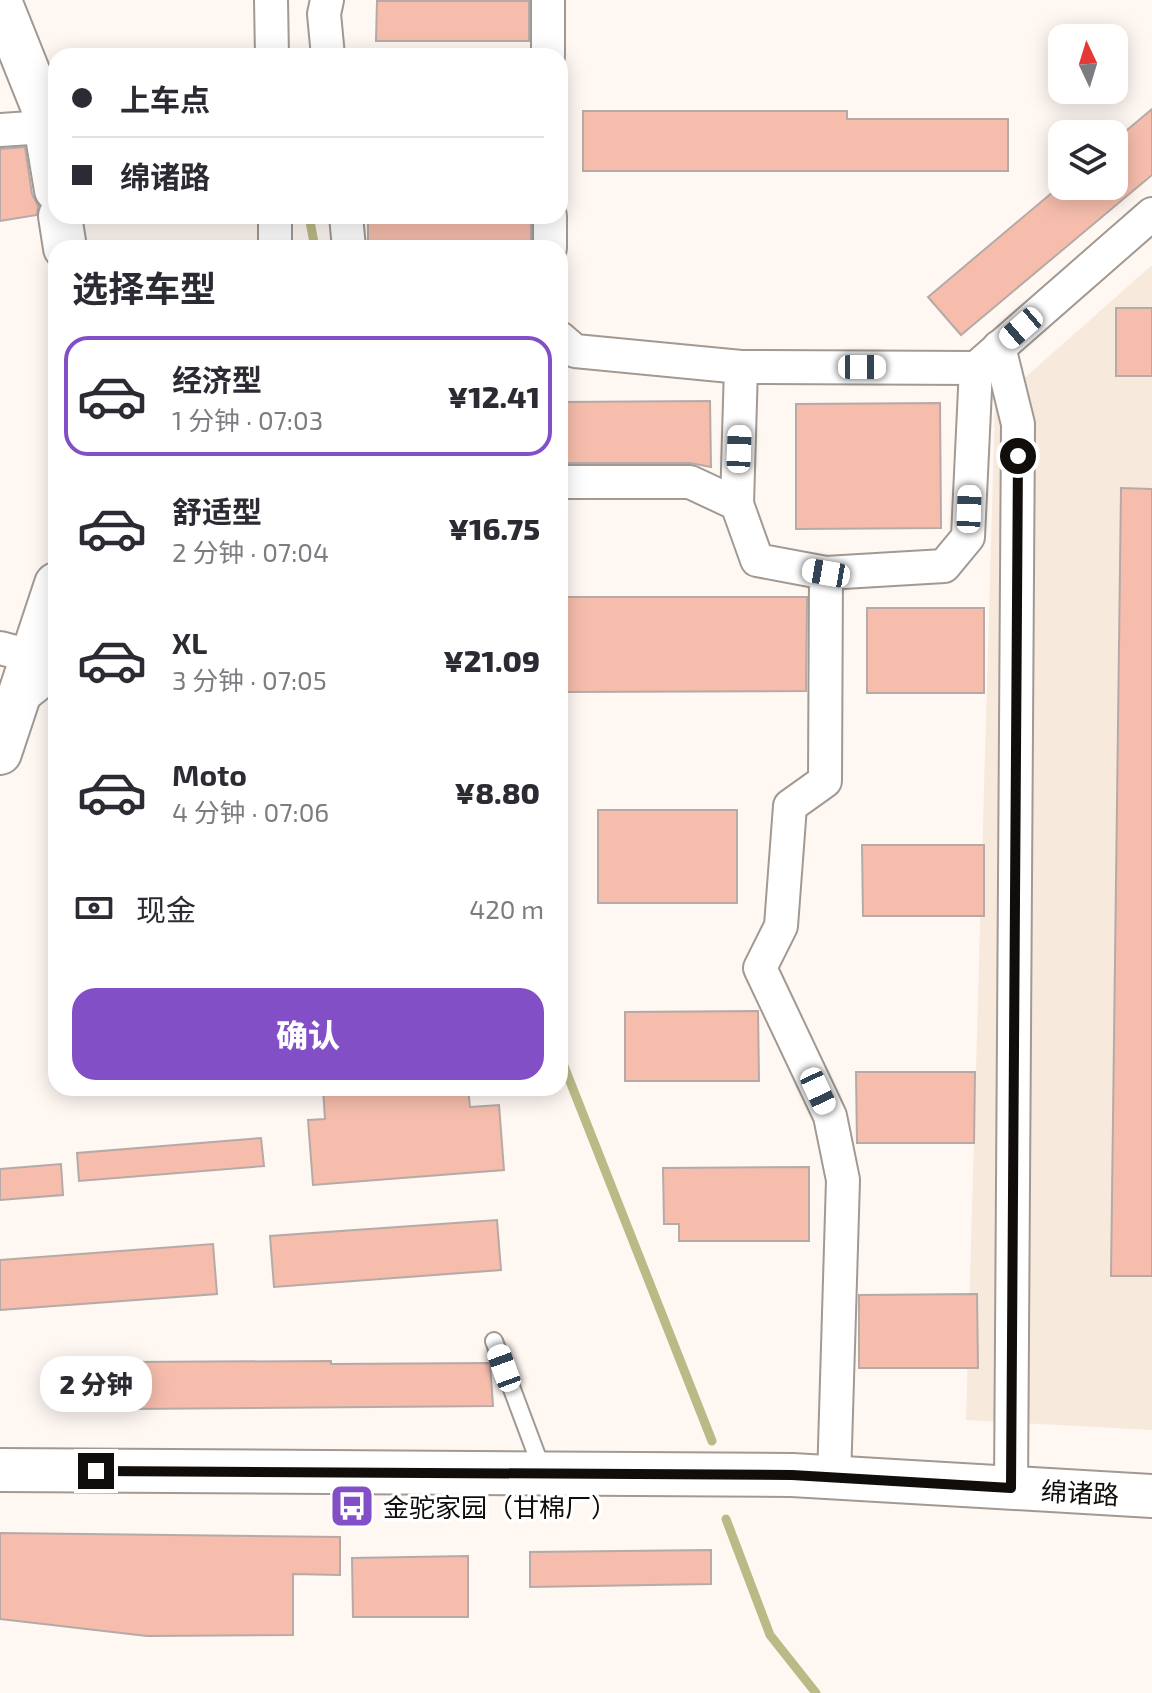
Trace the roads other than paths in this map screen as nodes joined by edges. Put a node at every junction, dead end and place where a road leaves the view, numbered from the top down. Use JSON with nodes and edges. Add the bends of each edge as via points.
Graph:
{"nodes":[{"id":1,"x":271,"y":0,"type":"edge"},
{"id":2,"x":327,"y":0,"type":"edge"},
{"id":3,"x":548,"y":0,"type":"edge"},
{"id":4,"x":0,"y":1,"type":"edge"},
{"id":5,"x":272,"y":48,"type":"edge"},
{"id":6,"x":327,"y":48,"type":"edge"},
{"id":7,"x":548,"y":48,"type":"edge"},
{"id":8,"x":46,"y":127,"type":"junction"},
{"id":9,"x":0,"y":130,"type":"edge"},
{"id":10,"x":48,"y":140,"type":"edge"},
{"id":11,"x":1152,"y":214,"type":"edge"},
{"id":12,"x":568,"y":345,"type":"edge"},
{"id":13,"x":987,"y":358,"type":"junction"},
{"id":14,"x":741,"y":367,"type":"junction"},
{"id":15,"x":568,"y":482,"type":"edge"},
{"id":16,"x":737,"y":504,"type":"junction"},
{"id":17,"x":826,"y":573,"type":"junction"},
{"id":18,"x":48,"y":606,"type":"edge"},
{"id":19,"x":29,"y":658,"type":"edge"},
{"id":20,"x":0,"y":753,"type":"edge"},
{"id":21,"x":494,"y":1341,"type":"dead end"},
{"id":22,"x":0,"y":1470,"type":"edge"},
{"id":23,"x":543,"y":1474,"type":"junction"},
{"id":24,"x":834,"y":1480,"type":"junction"},
{"id":25,"x":1011,"y":1488,"type":"junction"},
{"id":26,"x":1152,"y":1496,"type":"edge"}],
"edges":[{"from":1,"to":5,"type":"street"},
{"from":2,"to":6,"type":"street"},
{"from":3,"to":7,"type":"street"},
{"from":4,"to":8,"type":"street"},
{"from":8,"to":9,"type":"street"},
{"from":8,"to":10,"type":"street"},
{"from":11,"to":13,"type":"street"},
{"from":12,"to":14,"type":"street","via":[[575,351]]},
{"from":13,"to":14,"type":"street"},
{"from":13,"to":17,"type":"street","via":[[968,537],[944,566]]},
{"from":13,"to":25,"type":"street","via":[[1018,424]]},
{"from":14,"to":16,"type":"street"},
{"from":15,"to":16,"type":"street","via":[[690,482]]},
{"from":16,"to":17,"type":"street","via":[[757,560]]},
{"from":17,"to":24,"type":"street","via":[[825,781],[790,806],[781,926],[760,968],[830,1116],[843,1180]]},
{"from":18,"to":19,"type":"street"},
{"from":19,"to":20,"type":"street"},
{"from":21,"to":23,"type":"lane"},
{"from":22,"to":23,"type":"street","name":"绵诸路"},
{"from":23,"to":24,"type":"street","name":"绵诸路","via":[[792,1475]]},
{"from":24,"to":25,"type":"street","name":"绵诸路"},
{"from":25,"to":26,"type":"street","name":"绵诸路"}]}
